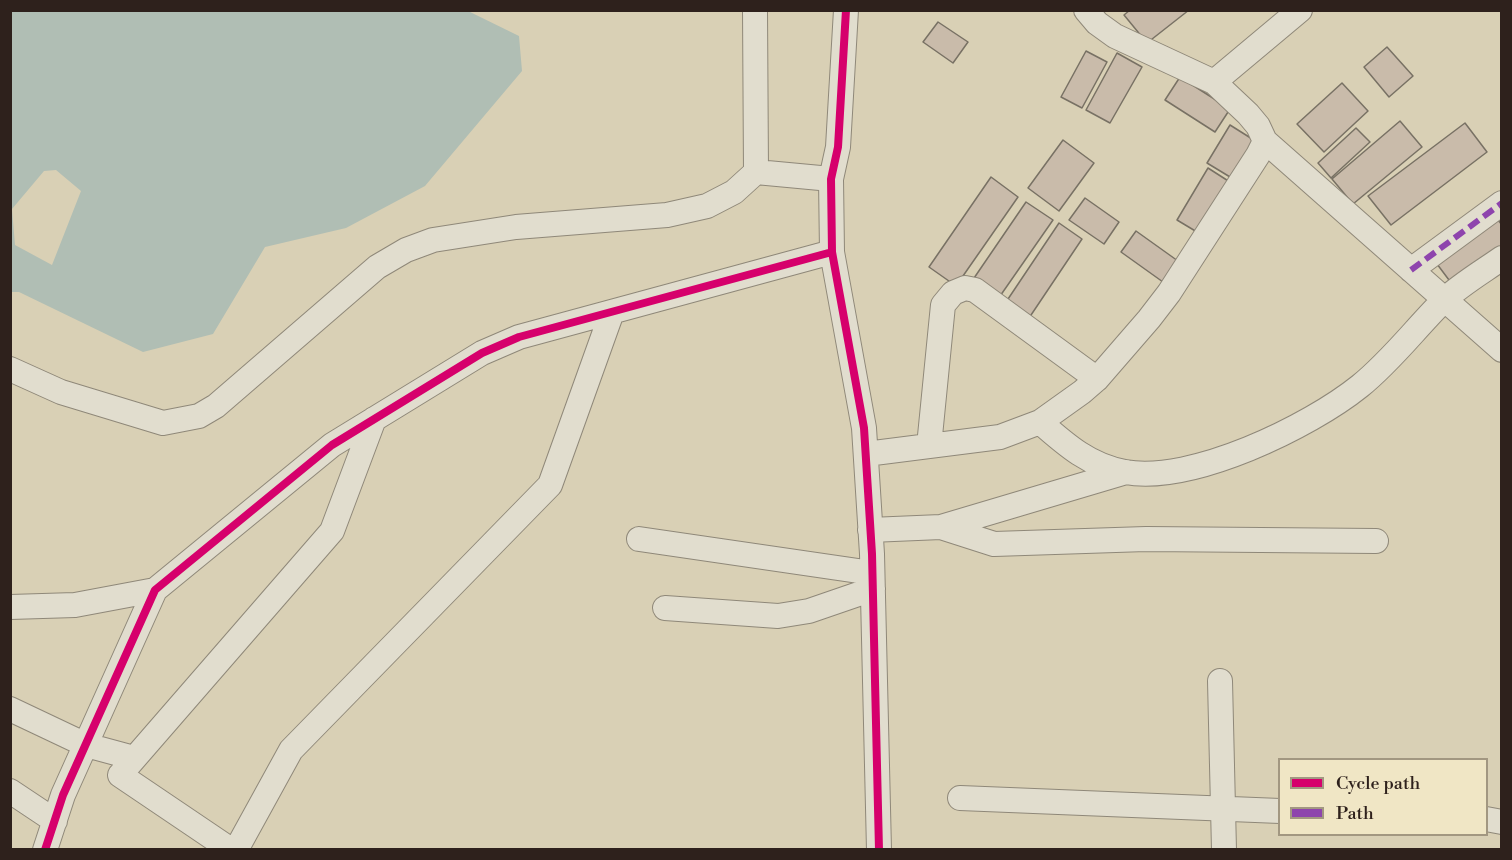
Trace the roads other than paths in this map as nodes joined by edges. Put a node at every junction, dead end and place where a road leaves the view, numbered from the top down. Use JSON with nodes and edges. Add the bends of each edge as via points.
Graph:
{"nodes":[{"id":1,"x":755,"y":10,"type":"edge"},
{"id":2,"x":846,"y":10,"type":"edge"},
{"id":3,"x":1086,"y":10,"type":"edge"},
{"id":4,"x":1300,"y":10,"type":"edge"},
{"id":5,"x":1214,"y":82,"type":"junction"},
{"id":6,"x":1265,"y":141,"type":"junction"},
{"id":7,"x":756,"y":171,"type":"junction"},
{"id":8,"x":831,"y":179,"type":"junction"},
{"id":9,"x":1502,"y":203,"type":"edge"},
{"id":10,"x":832,"y":252,"type":"junction"},
{"id":11,"x":1502,"y":258,"type":"edge"},
{"id":12,"x":1411,"y":270,"type":"junction"},
{"id":13,"x":1444,"y":300,"type":"junction"},
{"id":14,"x":612,"y":312,"type":"junction"},
{"id":15,"x":1502,"y":350,"type":"edge"},
{"id":16,"x":10,"y":369,"type":"edge"},
{"id":17,"x":1097,"y":379,"type":"junction"},
{"id":18,"x":374,"y":419,"type":"junction"},
{"id":19,"x":1040,"y":422,"type":"junction"},
{"id":20,"x":929,"y":446,"type":"junction"},
{"id":21,"x":866,"y":454,"type":"junction"},
{"id":22,"x":1126,"y":472,"type":"junction"},
{"id":23,"x":941,"y":527,"type":"junction"},
{"id":24,"x":870,"y":530,"type":"junction"},
{"id":25,"x":639,"y":539,"type":"dead end"},
{"id":26,"x":1376,"y":541,"type":"dead end"},
{"id":27,"x":872,"y":581,"type":"junction"},
{"id":28,"x":155,"y":590,"type":"junction"},
{"id":29,"x":10,"y":607,"type":"edge"},
{"id":30,"x":665,"y":608,"type":"dead end"},
{"id":31,"x":1220,"y":681,"type":"dead end"},
{"id":32,"x":10,"y":709,"type":"edge"},
{"id":33,"x":86,"y":745,"type":"junction"},
{"id":34,"x":134,"y":759,"type":"junction"},
{"id":35,"x":10,"y":791,"type":"edge"},
{"id":36,"x":960,"y":798,"type":"dead end"},
{"id":37,"x":1223,"y":808,"type":"junction"},
{"id":38,"x":1278,"y":811,"type":"edge"},
{"id":39,"x":55,"y":821,"type":"junction"},
{"id":40,"x":45,"y":849,"type":"edge"},
{"id":41,"x":231,"y":849,"type":"edge"},
{"id":42,"x":236,"y":849,"type":"edge"},
{"id":43,"x":879,"y":849,"type":"edge"},
{"id":44,"x":1224,"y":849,"type":"edge"}],
"edges":[{"from":1,"to":7,"type":"street"},
{"from":2,"to":8,"type":"street","via":[[838,147]]},
{"from":3,"to":5,"type":"street","via":[[1115,36]]},
{"from":4,"to":5,"type":"street"},
{"from":5,"to":6,"type":"street","via":[[1248,114]]},
{"from":6,"to":12,"type":"street"},
{"from":6,"to":17,"type":"street","via":[[1169,293]]},
{"from":7,"to":8,"type":"street"},
{"from":7,"to":16,"type":"street","via":[[734,192],[707,206],[667,215],[516,227],[433,240],[406,250],[378,267],[216,406],[184,421],[163,423],[61,392]]},
{"from":8,"to":10,"type":"street"},
{"from":9,"to":12,"type":"street"},
{"from":10,"to":14,"type":"street"},
{"from":10,"to":21,"type":"street"},
{"from":11,"to":13,"type":"street"},
{"from":12,"to":13,"type":"street"},
{"from":13,"to":15,"type":"street"},
{"from":13,"to":22,"type":"street","via":[[1384,364],[1322,413],[1204,463],[1158,473]]},
{"from":14,"to":18,"type":"street","via":[[519,337],[482,353]]},
{"from":14,"to":42,"type":"street","via":[[550,485],[291,750]]},
{"from":17,"to":19,"type":"street"},
{"from":17,"to":20,"type":"street","via":[[975,290],[965,288],[953,293],[943,305]]},
{"from":18,"to":28,"type":"street","via":[[332,445]]},
{"from":18,"to":34,"type":"street","via":[[332,531]]},
{"from":19,"to":20,"type":"street","via":[[1000,438]]},
{"from":19,"to":22,"type":"street","via":[[1074,452]]},
{"from":20,"to":21,"type":"street"},
{"from":21,"to":24,"type":"street"},
{"from":22,"to":23,"type":"street"},
{"from":23,"to":24,"type":"street"},
{"from":23,"to":26,"type":"street","via":[[994,544],[1146,538]]},
{"from":24,"to":27,"type":"street"},
{"from":25,"to":27,"type":"street"},
{"from":27,"to":30,"type":"street","via":[[808,611],[778,616]]},
{"from":27,"to":43,"type":"street"},
{"from":28,"to":29,"type":"street","via":[[75,605]]},
{"from":28,"to":33,"type":"street"},
{"from":31,"to":37,"type":"street"},
{"from":32,"to":33,"type":"street"},
{"from":33,"to":34,"type":"street"},
{"from":33,"to":39,"type":"street"},
{"from":34,"to":41,"type":"street","via":[[120,775]]},
{"from":35,"to":39,"type":"street"},
{"from":36,"to":37,"type":"street"},
{"from":37,"to":38,"type":"street"},
{"from":37,"to":44,"type":"street"},
{"from":39,"to":40,"type":"street"}]}
